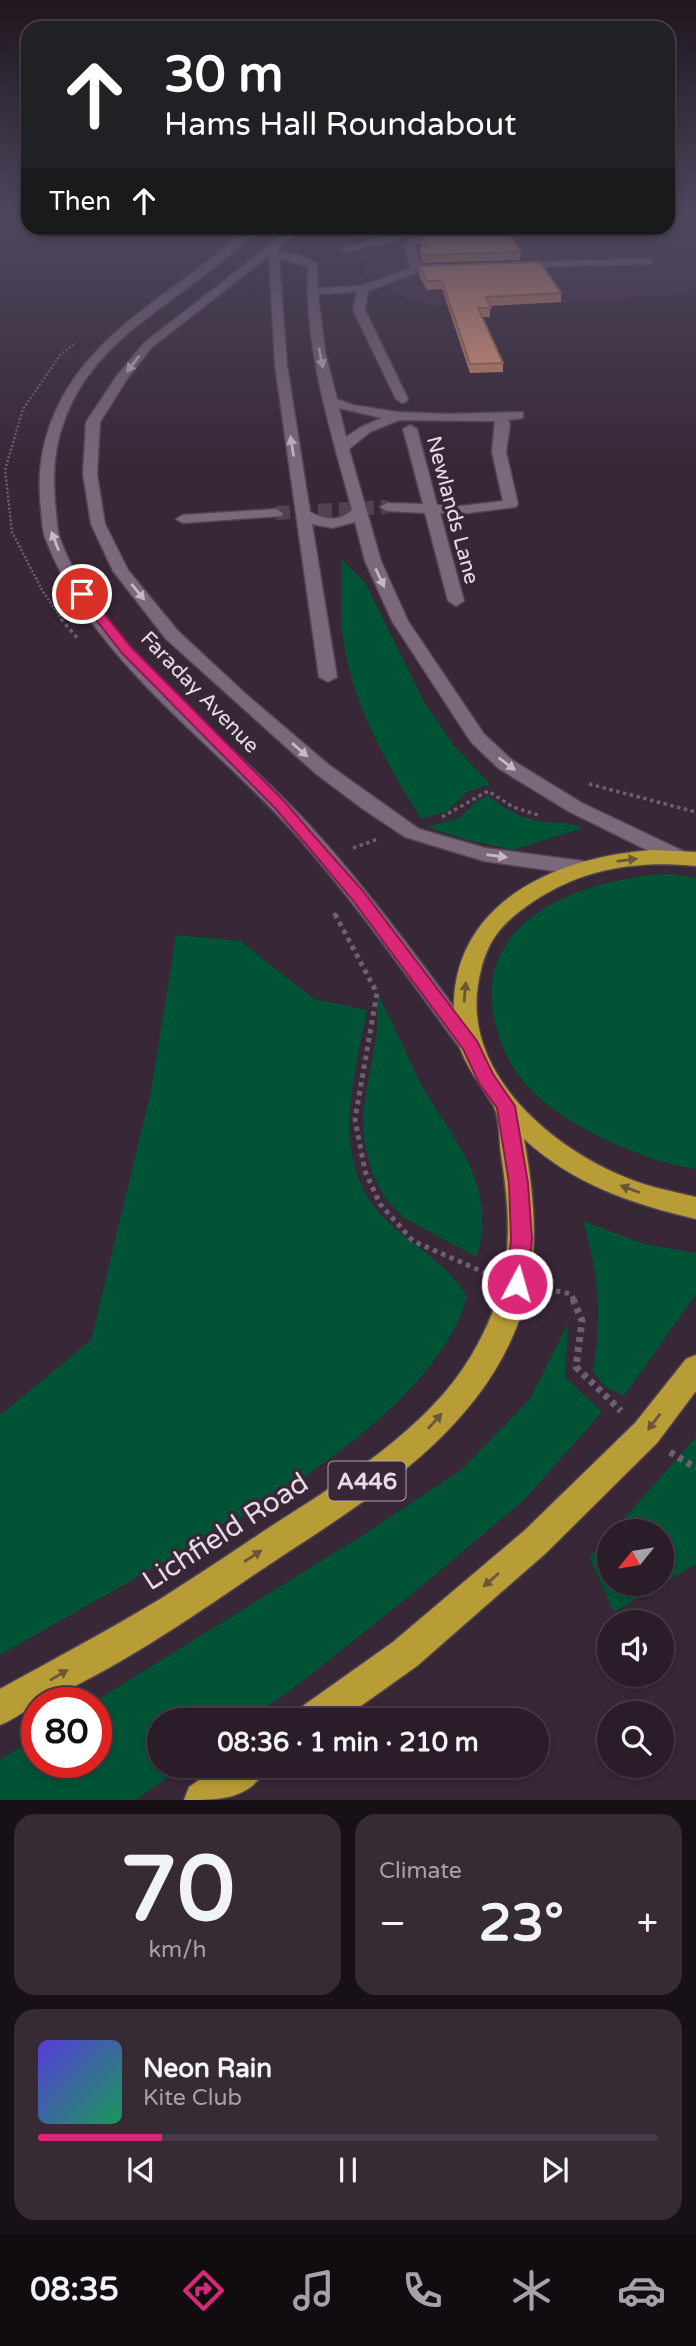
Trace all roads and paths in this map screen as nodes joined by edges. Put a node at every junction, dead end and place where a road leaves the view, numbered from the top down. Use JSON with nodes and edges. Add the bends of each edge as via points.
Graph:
{"nodes":[{"id":1,"x":162,"y":302,"type":"edge"},
{"id":2,"x":206,"y":302,"type":"edge"},
{"id":3,"x":276,"y":302,"type":"edge"},
{"id":4,"x":313,"y":302,"type":"edge"},
{"id":5,"x":361,"y":302,"type":"edge"},
{"id":6,"x":331,"y":401,"type":"junction"},
{"id":7,"x":518,"y":415,"type":"dead end"},
{"id":8,"x":500,"y":417,"type":"junction"},
{"id":9,"x":414,"y":420,"type":"junction"},
{"id":10,"x":342,"y":448,"type":"junction"},
{"id":11,"x":387,"y":507,"type":"tunnel mouth"},
{"id":12,"x":438,"y":508,"type":"junction"},
{"id":13,"x":359,"y":511,"type":"junction"},
{"id":14,"x":276,"y":513,"type":"tunnel mouth"},
{"id":15,"x":303,"y":514,"type":"junction"},
{"id":16,"x":183,"y":519,"type":"dead end"},
{"id":17,"x":456,"y":601,"type":"dead end"},
{"id":18,"x":328,"y":677,"type":"dead end"},
{"id":19,"x":563,"y":799,"type":"junction"},
{"id":20,"x":696,"y":813,"type":"edge"},
{"id":21,"x":406,"y":829,"type":"junction"},
{"id":22,"x":686,"y":857,"type":"edge"},
{"id":23,"x":325,"y":858,"type":"junction"},
{"id":24,"x":583,"y":868,"type":"junction"},
{"id":25,"x":470,"y":1045,"type":"junction"},
{"id":26,"x":506,"y":1106,"type":"junction"},
{"id":27,"x":696,"y":1208,"type":"edge"},
{"id":28,"x":571,"y":1294,"type":"dead end"},
{"id":29,"x":696,"y":1368,"type":"edge"},
{"id":30,"x":611,"y":1402,"type":"dead end"},
{"id":31,"x":684,"y":1463,"type":"dead end"},
{"id":32,"x":696,"y":1468,"type":"edge"},
{"id":33,"x":330,"y":1708,"type":"edge"},
{"id":34,"x":0,"y":1709,"type":"edge"},
{"id":35,"x":232,"y":1778,"type":"edge"},
{"id":36,"x":202,"y":1800,"type":"edge"}],
"edges":[{"from":23,"to":1,"type":"street","name":"Faraday Avenue","one_way":true,"via":[[280,805],[126,650],[82,594],[52,537],[45,478],[55,430],[72,391],[95,358]]},
{"from":2,"to":21,"type":"street","name":"Faraday Avenue","one_way":true,"via":[[148,345],[93,422],[90,474],[98,524],[121,571],[172,635],[322,769]]},
{"from":15,"to":3,"type":"street","one_way":true},
{"from":4,"to":6,"type":"street","one_way":true},
{"from":5,"to":9,"type":"street","name":"Newlands Lane","via":[[359,310]]},
{"from":6,"to":9,"type":"street"},
{"from":6,"to":10,"type":"street"},
{"from":7,"to":8,"type":"street"},
{"from":8,"to":9,"type":"street"},
{"from":8,"to":12,"type":"street","via":[[499,452],[511,505]]},
{"from":9,"to":10,"type":"street","via":[[391,419],[371,425]]},
{"from":9,"to":12,"type":"street","name":"Newlands Lane"},
{"from":10,"to":13,"type":"street"},
{"from":11,"to":12,"type":"street"},
{"from":12,"to":17,"type":"street","name":"Newlands Lane"},
{"from":13,"to":15,"type":"street","via":[[352,519],[335,524]]},
{"from":13,"to":19,"type":"street","one_way":true,"via":[[373,561],[400,621],[477,738],[505,764]]},
{"from":14,"to":16,"type":"street"},
{"from":15,"to":18,"type":"street"},
{"from":19,"to":20,"type":"path","via":[[579,786],[590,784]]},
{"from":19,"to":21,"type":"path","via":[[545,815],[534,815],[488,791],[473,795],[450,814]]},
{"from":19,"to":22,"type":"street"},
{"from":21,"to":23,"type":"path"},
{"from":21,"to":24,"type":"street","name":"Faraday Avenue","one_way":true,"via":[[484,854]]},
{"from":24,"to":22,"type":"highway","one_way":true,"via":[[624,859]]},
{"from":23,"to":25,"type":"street","name":"Faraday Avenue"},
{"from":25,"to":24,"type":"highway","one_way":true,"via":[[463,1014],[464,985],[476,948],[495,919],[550,880]]},
{"from":25,"to":26,"type":"highway"},
{"from":27,"to":26,"type":"highway","one_way":true,"via":[[601,1178],[544,1143]]},
{"from":34,"to":26,"type":"highway","name":"Lichfield Road","number":"A446","one_way":true,"via":[[163,1616],[359,1489],[415,1443],[470,1382],[506,1319],[517,1284],[522,1239],[519,1183]]},
{"from":28,"to":30,"type":"path","via":[[582,1321],[576,1367]]},
{"from":29,"to":33,"type":"highway","one_way":true,"via":[[646,1433],[535,1542],[405,1654]]},
{"from":31,"to":32,"type":"path"},
{"from":35,"to":36,"type":"highway"}]}
